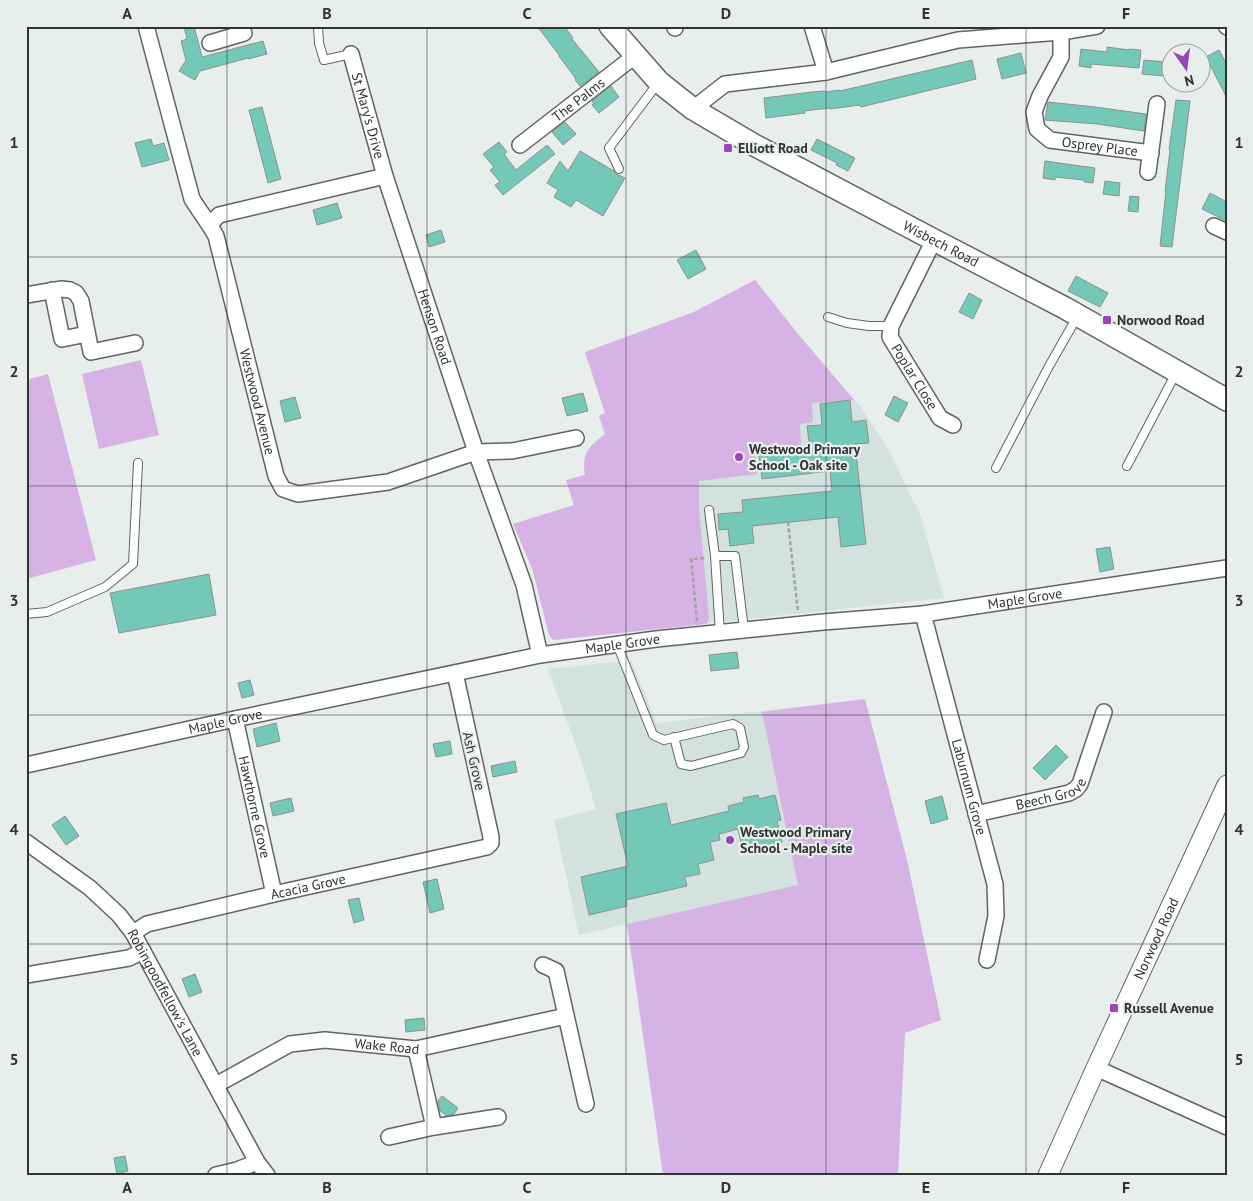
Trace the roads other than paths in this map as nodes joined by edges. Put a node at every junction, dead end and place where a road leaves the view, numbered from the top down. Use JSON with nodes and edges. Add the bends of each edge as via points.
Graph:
{"nodes":[{"id":1,"x":146,"y":26,"type":"edge"},
{"id":2,"x":318,"y":26,"type":"edge"},
{"id":3,"x":610,"y":26,"type":"edge"},
{"id":4,"x":812,"y":26,"type":"edge"},
{"id":5,"x":1097,"y":26,"type":"edge"},
{"id":6,"x":226,"y":32,"type":"edge"},
{"id":7,"x":1061,"y":32,"type":"junction"},
{"id":8,"x":244,"y":33,"type":"dead end"},
{"id":9,"x":956,"y":33,"type":"edge"},
{"id":10,"x":210,"y":43,"type":"dead end"},
{"id":11,"x":351,"y":54,"type":"joint"},
{"id":12,"x":636,"y":55,"type":"junction"},
{"id":13,"x":826,"y":72,"type":"junction"},
{"id":14,"x":660,"y":82,"type":"junction"},
{"id":15,"x":1157,"y":104,"type":"dead end"},
{"id":16,"x":693,"y":109,"type":"junction"},
{"id":17,"x":520,"y":145,"type":"dead end"},
{"id":18,"x":1151,"y":153,"type":"junction"},
{"id":19,"x":619,"y":169,"type":"dead end"},
{"id":20,"x":1148,"y":172,"type":"dead end"},
{"id":21,"x":385,"y":176,"type":"junction"},
{"id":22,"x":210,"y":224,"type":"junction"},
{"id":23,"x":934,"y":240,"type":"junction"},
{"id":24,"x":52,"y":290,"type":"junction"},
{"id":25,"x":26,"y":295,"type":"edge"},
{"id":26,"x":1078,"y":315,"type":"junction"},
{"id":27,"x":828,"y":317,"type":"dead end"},
{"id":28,"x":891,"y":326,"type":"junction"},
{"id":29,"x":87,"y":334,"type":"junction"},
{"id":30,"x":135,"y":343,"type":"dead end"},
{"id":31,"x":1177,"y":371,"type":"junction"},
{"id":32,"x":1227,"y":400,"type":"edge"},
{"id":33,"x":953,"y":425,"type":"dead end"},
{"id":34,"x":576,"y":438,"type":"dead end"},
{"id":35,"x":476,"y":452,"type":"junction"},
{"id":36,"x":138,"y":463,"type":"dead end"},
{"id":37,"x":1127,"y":466,"type":"dead end"},
{"id":38,"x":996,"y":468,"type":"dead end"},
{"id":39,"x":709,"y":510,"type":"dead end"},
{"id":40,"x":715,"y":555,"type":"junction"},
{"id":41,"x":1227,"y":568,"type":"edge"},
{"id":42,"x":26,"y":614,"type":"edge"},
{"id":43,"x":923,"y":614,"type":"junction"},
{"id":44,"x":744,"y":630,"type":"junction"},
{"id":45,"x":720,"y":633,"type":"junction"},
{"id":46,"x":617,"y":644,"type":"junction"},
{"id":47,"x":540,"y":655,"type":"junction"},
{"id":48,"x":455,"y":673,"type":"junction"},
{"id":49,"x":1104,"y":712,"type":"dead end"},
{"id":50,"x":235,"y":719,"type":"junction"},
{"id":51,"x":674,"y":737,"type":"junction"},
{"id":52,"x":26,"y":765,"type":"edge"},
{"id":53,"x":1227,"y":785,"type":"edge"},
{"id":54,"x":976,"y":814,"type":"junction"},
{"id":55,"x":26,"y":842,"type":"edge"},
{"id":56,"x":488,"y":847,"type":"joint"},
{"id":57,"x":274,"y":894,"type":"junction"},
{"id":58,"x":133,"y":933,"type":"junction"},
{"id":59,"x":144,"y":951,"type":"junction"},
{"id":60,"x":987,"y":960,"type":"dead end"},
{"id":61,"x":543,"y":966,"type":"dead end"},
{"id":62,"x":26,"y":975,"type":"edge"},
{"id":63,"x":566,"y":1016,"type":"junction"},
{"id":64,"x":416,"y":1049,"type":"junction"},
{"id":65,"x":1096,"y":1068,"type":"junction"},
{"id":66,"x":216,"y":1085,"type":"junction"},
{"id":67,"x":586,"y":1104,"type":"dead end"},
{"id":68,"x":498,"y":1117,"type":"dead end"},
{"id":69,"x":434,"y":1127,"type":"junction"},
{"id":70,"x":1227,"y":1127,"type":"edge"},
{"id":71,"x":389,"y":1137,"type":"dead end"},
{"id":72,"x":257,"y":1162,"type":"junction"},
{"id":73,"x":216,"y":1175,"type":"edge"},
{"id":74,"x":267,"y":1175,"type":"edge"},
{"id":75,"x":1048,"y":1175,"type":"edge"}],
"edges":[{"from":1,"to":22,"type":"street","name":"Westwood Avenue","via":[[192,199]]},
{"from":2,"to":11,"type":"lane","via":[[324,60]]},
{"from":3,"to":12,"type":"main road","name":"Wisbech Road"},
{"from":4,"to":13,"type":"street"},
{"from":5,"to":7,"type":"street"},
{"from":6,"to":8,"type":"street"},
{"from":6,"to":10,"type":"street"},
{"from":7,"to":9,"type":"street"},
{"from":7,"to":18,"type":"street","name":"Osprey Place","via":[[1061,57],[1034,112],[1037,129],[1050,140]]},
{"from":9,"to":13,"type":"street"},
{"from":11,"to":21,"type":"street","name":"St Mary's Drive"},
{"from":12,"to":14,"type":"main road","name":"Wisbech Road"},
{"from":12,"to":17,"type":"street","name":"The Palms"},
{"from":13,"to":16,"type":"street","via":[[725,84]]},
{"from":14,"to":16,"type":"main road","name":"Wisbech Road"},
{"from":14,"to":19,"type":"lane","via":[[609,148]]},
{"from":15,"to":18,"type":"street","name":"Osprey Place"},
{"from":16,"to":23,"type":"main road","name":"Wisbech Road"},
{"from":18,"to":20,"type":"street","name":"Osprey Place"},
{"from":21,"to":22,"type":"street","via":[[219,215]]},
{"from":21,"to":35,"type":"street","name":"Henson Road"},
{"from":22,"to":35,"type":"street","name":"Westwood Avenue","via":[[216,236],[276,476],[283,489],[298,494],[388,482]]},
{"from":23,"to":26,"type":"main road","name":"Wisbech Road"},
{"from":23,"to":28,"type":"street","name":"Poplar Close"},
{"from":24,"to":25,"type":"street"},
{"from":24,"to":29,"type":"street","via":[[76,293],[81,301]]},
{"from":24,"to":29,"type":"street","via":[[62,339]]},
{"from":26,"to":31,"type":"main road","name":"Wisbech Road"},
{"from":26,"to":38,"type":"lane"},
{"from":27,"to":28,"type":"lane","via":[[846,323]]},
{"from":28,"to":33,"type":"street","name":"Poplar Close","via":[[890,337],[940,418]]},
{"from":29,"to":30,"type":"street","via":[[91,352]]},
{"from":31,"to":32,"type":"main road","name":"Wisbech Road"},
{"from":31,"to":37,"type":"lane"},
{"from":34,"to":35,"type":"street","name":"Westwood Avenue","via":[[512,451]]},
{"from":35,"to":47,"type":"street","name":"Henson Road","via":[[524,585]]},
{"from":36,"to":42,"type":"lane","via":[[133,564],[105,587],[47,612]]},
{"from":39,"to":40,"type":"lane"},
{"from":40,"to":44,"type":"lane","via":[[734,556]]},
{"from":40,"to":45,"type":"lane"},
{"from":41,"to":43,"type":"street","name":"Maple Grove"},
{"from":43,"to":44,"type":"street","name":"Maple Grove"},
{"from":43,"to":54,"type":"street","name":"Laburnum Grove"},
{"from":44,"to":45,"type":"street","name":"Maple Grove"},
{"from":45,"to":46,"type":"street","name":"Maple Grove"},
{"from":46,"to":47,"type":"street","name":"Maple Grove"},
{"from":46,"to":51,"type":"lane","via":[[653,735],[664,740]]},
{"from":47,"to":48,"type":"street","name":"Maple Grove"},
{"from":48,"to":50,"type":"street","name":"Maple Grove"},
{"from":48,"to":56,"type":"street","name":"Ash Grove","via":[[491,837]]},
{"from":49,"to":54,"type":"street","name":"Beech Grove","via":[[1076,789]]},
{"from":50,"to":52,"type":"street","name":"Maple Grove"},
{"from":50,"to":57,"type":"street","name":"Hawthorne Grove"},
{"from":51,"to":51,"type":"lane","via":[[681,764],[691,766],[741,753],[744,747],[740,728],[734,724]]},
{"from":53,"to":65,"type":"street","name":"Norwood Road"},
{"from":54,"to":60,"type":"street","name":"Laburnum Grove","via":[[995,884],[996,916]]},
{"from":55,"to":58,"type":"street","name":"Robingoodfellow's Lane","via":[[90,888]]},
{"from":56,"to":57,"type":"street","name":"Acacia Grove"},
{"from":57,"to":58,"type":"street","name":"Acacia Grove","via":[[147,924]]},
{"from":58,"to":59,"type":"street","name":"Robingoodfellow's Lane"},
{"from":59,"to":62,"type":"street","via":[[129,958]]},
{"from":59,"to":66,"type":"street","name":"Robingoodfellow's Lane"},
{"from":61,"to":63,"type":"street","via":[[556,971]]},
{"from":63,"to":64,"type":"street","name":"Wake Road"},
{"from":63,"to":67,"type":"street"},
{"from":64,"to":66,"type":"street","name":"Wake Road","via":[[325,1040],[290,1044]]},
{"from":64,"to":69,"type":"street"},
{"from":65,"to":70,"type":"street"},
{"from":65,"to":75,"type":"street","name":"Norwood Road"},
{"from":66,"to":72,"type":"street","name":"Robingoodfellow's Lane"},
{"from":68,"to":69,"type":"street"},
{"from":69,"to":71,"type":"street"},
{"from":72,"to":73,"type":"street"},
{"from":72,"to":74,"type":"street","name":"Robingoodfellow's Lane"}]}
